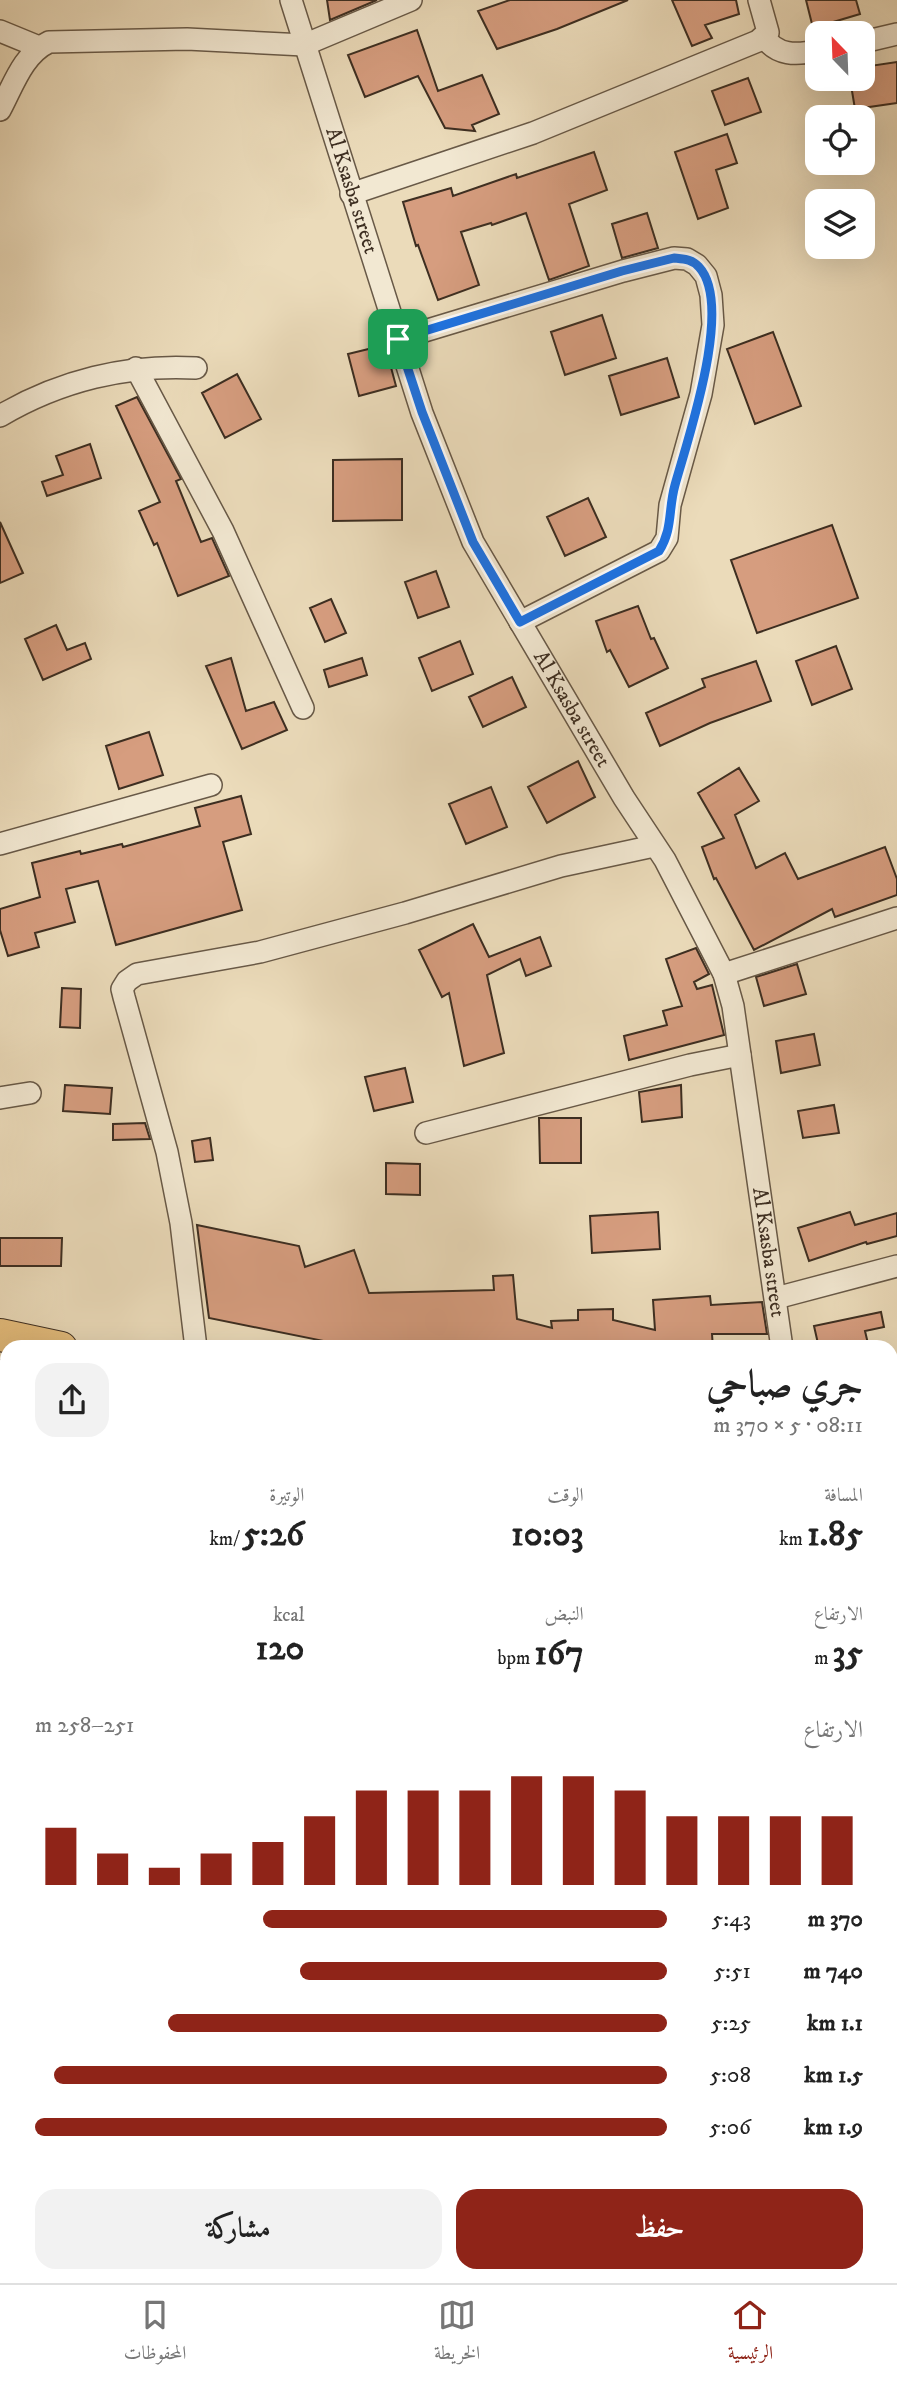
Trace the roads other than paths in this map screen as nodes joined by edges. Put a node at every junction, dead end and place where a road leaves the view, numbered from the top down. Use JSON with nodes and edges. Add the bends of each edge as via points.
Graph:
{"nodes":[{"id":1,"x":291,"y":0,"type":"edge"},
{"id":2,"x":411,"y":0,"type":"edge"},
{"id":3,"x":759,"y":0,"type":"edge"},
{"id":4,"x":0,"y":31,"type":"edge"},
{"id":5,"x":897,"y":34,"type":"edge"},
{"id":6,"x":764,"y":37,"type":"junction"},
{"id":7,"x":875,"y":39,"type":"edge"},
{"id":8,"x":304,"y":45,"type":"junction"},
{"id":9,"x":39,"y":47,"type":"junction"},
{"id":10,"x":805,"y":52,"type":"edge"},
{"id":11,"x":0,"y":110,"type":"edge"},
{"id":12,"x":351,"y":194,"type":"junction"},
{"id":13,"x":398,"y":339,"type":"junction"},
{"id":14,"x":196,"y":368,"type":"dead end"},
{"id":15,"x":136,"y":369,"type":"junction"},
{"id":16,"x":0,"y":415,"type":"edge"},
{"id":17,"x":520,"y":622,"type":"junction"},
{"id":18,"x":303,"y":708,"type":"dead end"},
{"id":19,"x":211,"y":785,"type":"dead end"},
{"id":20,"x":0,"y":844,"type":"edge"},
{"id":21,"x":654,"y":846,"type":"junction"},
{"id":22,"x":897,"y":918,"type":"edge"},
{"id":23,"x":724,"y":974,"type":"junction"},
{"id":24,"x":740,"y":1055,"type":"junction"},
{"id":25,"x":30,"y":1093,"type":"dead end"},
{"id":26,"x":0,"y":1098,"type":"edge"},
{"id":27,"x":426,"y":1133,"type":"dead end"},
{"id":28,"x":897,"y":1266,"type":"edge"},
{"id":29,"x":776,"y":1298,"type":"junction"},
{"id":30,"x":0,"y":1335,"type":"edge"},
{"id":31,"x":23,"y":1340,"type":"edge"},
{"id":32,"x":195,"y":1340,"type":"edge"},
{"id":33,"x":781,"y":1340,"type":"edge"},
{"id":34,"x":0,"y":1855,"type":"edge"},
{"id":35,"x":0,"y":1917,"type":"edge"}],
"edges":[{"from":1,"to":8,"type":"street","name":"Al Ksasba street"},
{"from":2,"to":8,"type":"street"},
{"from":3,"to":6,"type":"street","via":[[768,26]]},
{"from":4,"to":9,"type":"street"},
{"from":5,"to":7,"type":"street"},
{"from":6,"to":10,"type":"street","via":[[771,47],[786,53]]},
{"from":6,"to":12,"type":"street","via":[[533,133]]},
{"from":8,"to":9,"type":"street","via":[[187,39],[49,42]]},
{"from":8,"to":12,"type":"street","name":"Al Ksasba street"},
{"from":9,"to":11,"type":"street","via":[[26,61]]},
{"from":12,"to":13,"type":"street","name":"Al Ksasba street"},
{"from":13,"to":17,"type":"street","name":"Al Ksasba street","via":[[473,542]]},
{"from":13,"to":17,"type":"street","via":[[674,258],[687,259],[706,276],[713,325],[701,394],[670,505],[667,538],[659,551]]},
{"from":14,"to":15,"type":"street"},
{"from":15,"to":16,"type":"street","via":[[65,385]]},
{"from":15,"to":18,"type":"street","via":[[223,531]]},
{"from":17,"to":21,"type":"street","name":"Al Ksasba street"},
{"from":19,"to":20,"type":"street"},
{"from":21,"to":23,"type":"street","name":"Al Ksasba street"},
{"from":21,"to":32,"type":"street","via":[[561,866],[260,952],[137,974],[127,981],[122,989],[124,998],[167,1152],[181,1223]]},
{"from":22,"to":23,"type":"street"},
{"from":23,"to":24,"type":"street","name":"Al Ksasba street"},
{"from":24,"to":27,"type":"street"},
{"from":24,"to":29,"type":"street","name":"Al Ksasba street"},
{"from":25,"to":26,"type":"street"},
{"from":28,"to":29,"type":"street"},
{"from":29,"to":33,"type":"street","name":"Al Ksasba street"},
{"from":30,"to":31,"type":"highway"},
{"from":34,"to":35,"type":"street"}]}
